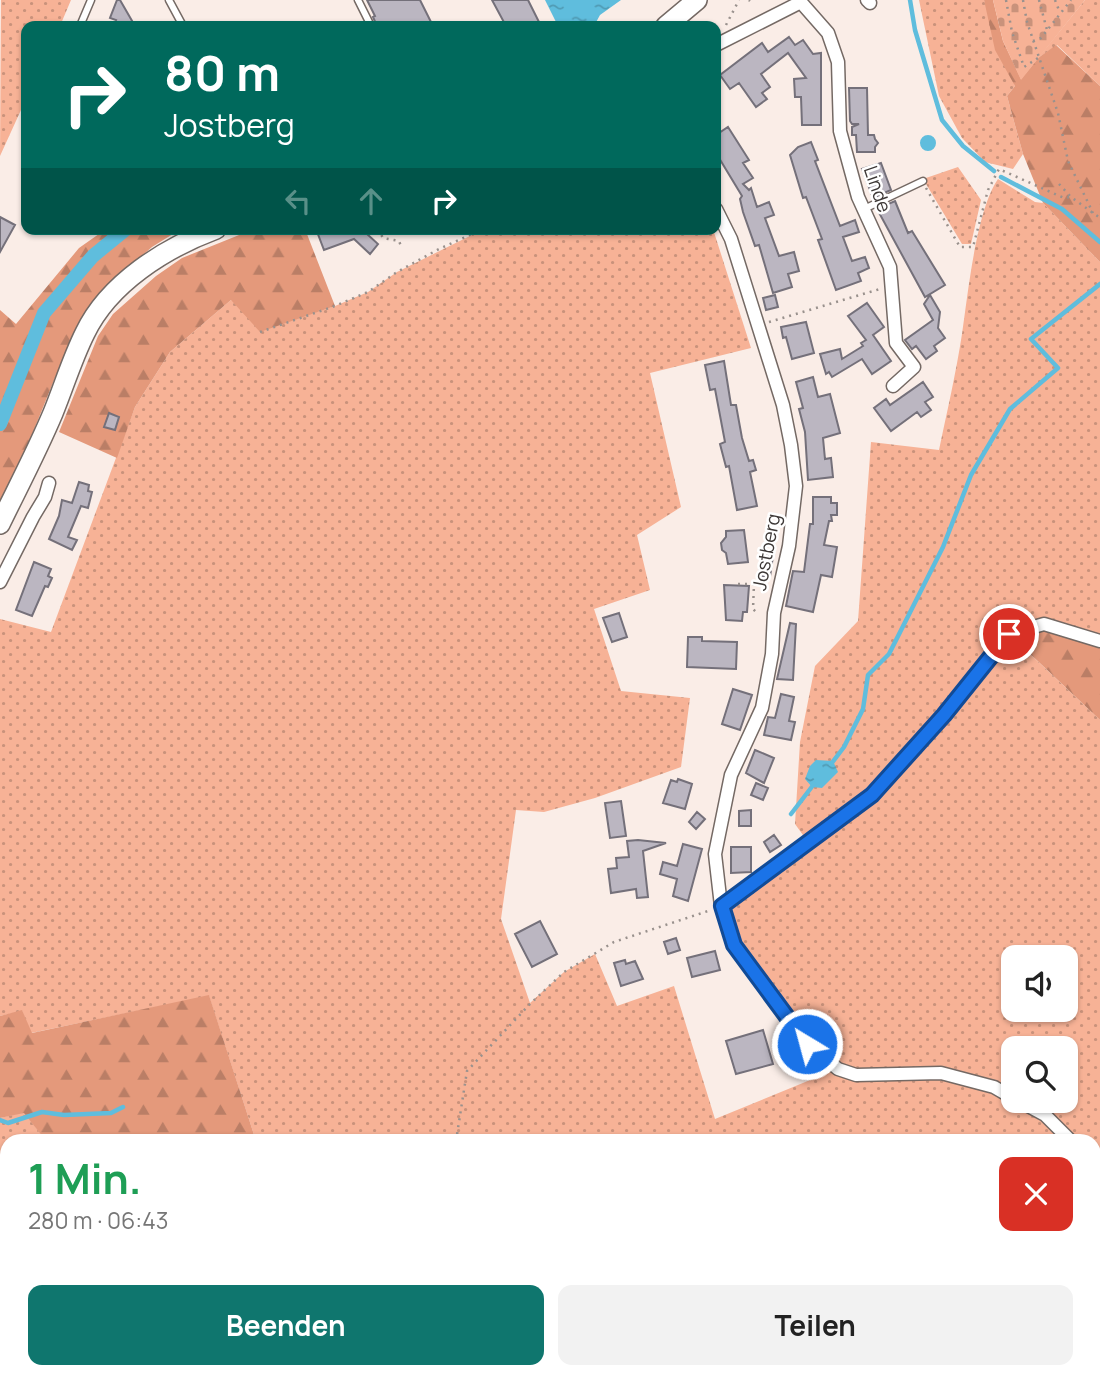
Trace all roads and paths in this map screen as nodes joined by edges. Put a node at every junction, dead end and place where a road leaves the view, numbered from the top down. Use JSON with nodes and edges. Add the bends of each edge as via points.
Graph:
{"nodes":[{"id":1,"x":91,"y":0,"type":"edge"},
{"id":2,"x":169,"y":0,"type":"edge"},
{"id":3,"x":358,"y":0,"type":"edge"},
{"id":4,"x":697,"y":0,"type":"edge"},
{"id":5,"x":740,"y":0,"type":"edge"},
{"id":6,"x":1006,"y":0,"type":"edge"},
{"id":7,"x":1023,"y":0,"type":"edge"},
{"id":8,"x":1039,"y":0,"type":"edge"},
{"id":9,"x":1055,"y":0,"type":"edge"},
{"id":10,"x":1071,"y":0,"type":"edge"},
{"id":11,"x":800,"y":1,"type":"edge"},
{"id":12,"x":1060,"y":14,"type":"junction"},
{"id":13,"x":82,"y":21,"type":"edge"},
{"id":14,"x":180,"y":21,"type":"edge"},
{"id":15,"x":368,"y":21,"type":"edge"},
{"id":16,"x":672,"y":21,"type":"edge"},
{"id":17,"x":1047,"y":30,"type":"junction"},
{"id":18,"x":722,"y":32,"type":"dead end"},
{"id":19,"x":1033,"y":41,"type":"junction"},
{"id":20,"x":721,"y":42,"type":"edge"},
{"id":21,"x":1038,"y":58,"type":"junction"},
{"id":22,"x":923,"y":181,"type":"joint"},
{"id":23,"x":1059,"y":184,"type":"dead end"},
{"id":24,"x":1071,"y":197,"type":"junction"},
{"id":25,"x":863,"y":209,"type":"junction"},
{"id":26,"x":1093,"y":213,"type":"junction"},
{"id":27,"x":1100,"y":218,"type":"edge"},
{"id":28,"x":721,"y":219,"type":"edge"},
{"id":29,"x":214,"y":235,"type":"edge"},
{"id":30,"x":381,"y":235,"type":"edge"},
{"id":31,"x":471,"y":235,"type":"edge"},
{"id":32,"x":401,"y":246,"type":"dead end"},
{"id":33,"x":873,"y":290,"type":"dead end"},
{"id":34,"x":760,"y":325,"type":"junction"},
{"id":35,"x":260,"y":332,"type":"dead end"},
{"id":36,"x":893,"y":386,"type":"dead end"},
{"id":37,"x":49,"y":483,"type":"dead end"},
{"id":38,"x":0,"y":524,"type":"edge"},
{"id":39,"x":0,"y":582,"type":"edge"},
{"id":40,"x":738,"y":584,"type":"dead end"},
{"id":41,"x":757,"y":613,"type":"dead end"},
{"id":42,"x":1100,"y":641,"type":"edge"},
{"id":43,"x":722,"y":906,"type":"junction"},
{"id":44,"x":1001,"y":1091,"type":"edge"},
{"id":45,"x":1041,"y":1113,"type":"edge"},
{"id":46,"x":457,"y":1134,"type":"edge"},
{"id":47,"x":1064,"y":1134,"type":"edge"}],
"edges":[{"from":1,"to":13,"type":"lane"},
{"from":2,"to":14,"type":"lane"},
{"from":3,"to":15,"type":"lane"},
{"from":4,"to":16,"type":"main road"},
{"from":5,"to":18,"type":"path"},
{"from":6,"to":21,"type":"path","via":[[1024,67]]},
{"from":7,"to":19,"type":"path"},
{"from":8,"to":17,"type":"path"},
{"from":9,"to":12,"type":"path"},
{"from":10,"to":12,"type":"path"},
{"from":11,"to":20,"type":"street"},
{"from":11,"to":25,"type":"street","name":"Linde","via":[[828,33],[838,62],[840,131]]},
{"from":12,"to":17,"type":"path"},
{"from":17,"to":19,"type":"path"},
{"from":19,"to":21,"type":"path"},
{"from":21,"to":26,"type":"path","via":[[1058,113],[1068,161]]},
{"from":22,"to":24,"type":"path","via":[[960,247],[973,247],[988,190],[999,169]]},
{"from":22,"to":25,"type":"lane"},
{"from":23,"to":24,"type":"path"},
{"from":24,"to":26,"type":"path"},
{"from":25,"to":36,"type":"street","name":"Linde","via":[[890,267],[896,343],[914,368]]},
{"from":26,"to":27,"type":"path"},
{"from":28,"to":34,"type":"street","name":"Jostberg"},
{"from":29,"to":38,"type":"main road","via":[[163,254],[103,306],[86,331]]},
{"from":30,"to":32,"type":"path"},
{"from":31,"to":35,"type":"path","via":[[368,292]]},
{"from":33,"to":34,"type":"path"},
{"from":34,"to":43,"type":"street","name":"Jostberg","via":[[783,405],[796,486],[762,708],[731,775],[715,854]]},
{"from":37,"to":39,"type":"street"},
{"from":40,"to":41,"type":"path","via":[[754,584]]},
{"from":42,"to":43,"type":"street","via":[[1044,624],[1009,634],[872,795]]},
{"from":43,"to":44,"type":"street","name":"Jostberg","via":[[734,945],[807,1044],[838,1069],[856,1075],[942,1073]]},
{"from":43,"to":46,"type":"path","via":[[614,942],[564,972],[467,1071]]},
{"from":45,"to":47,"type":"street"}]}
